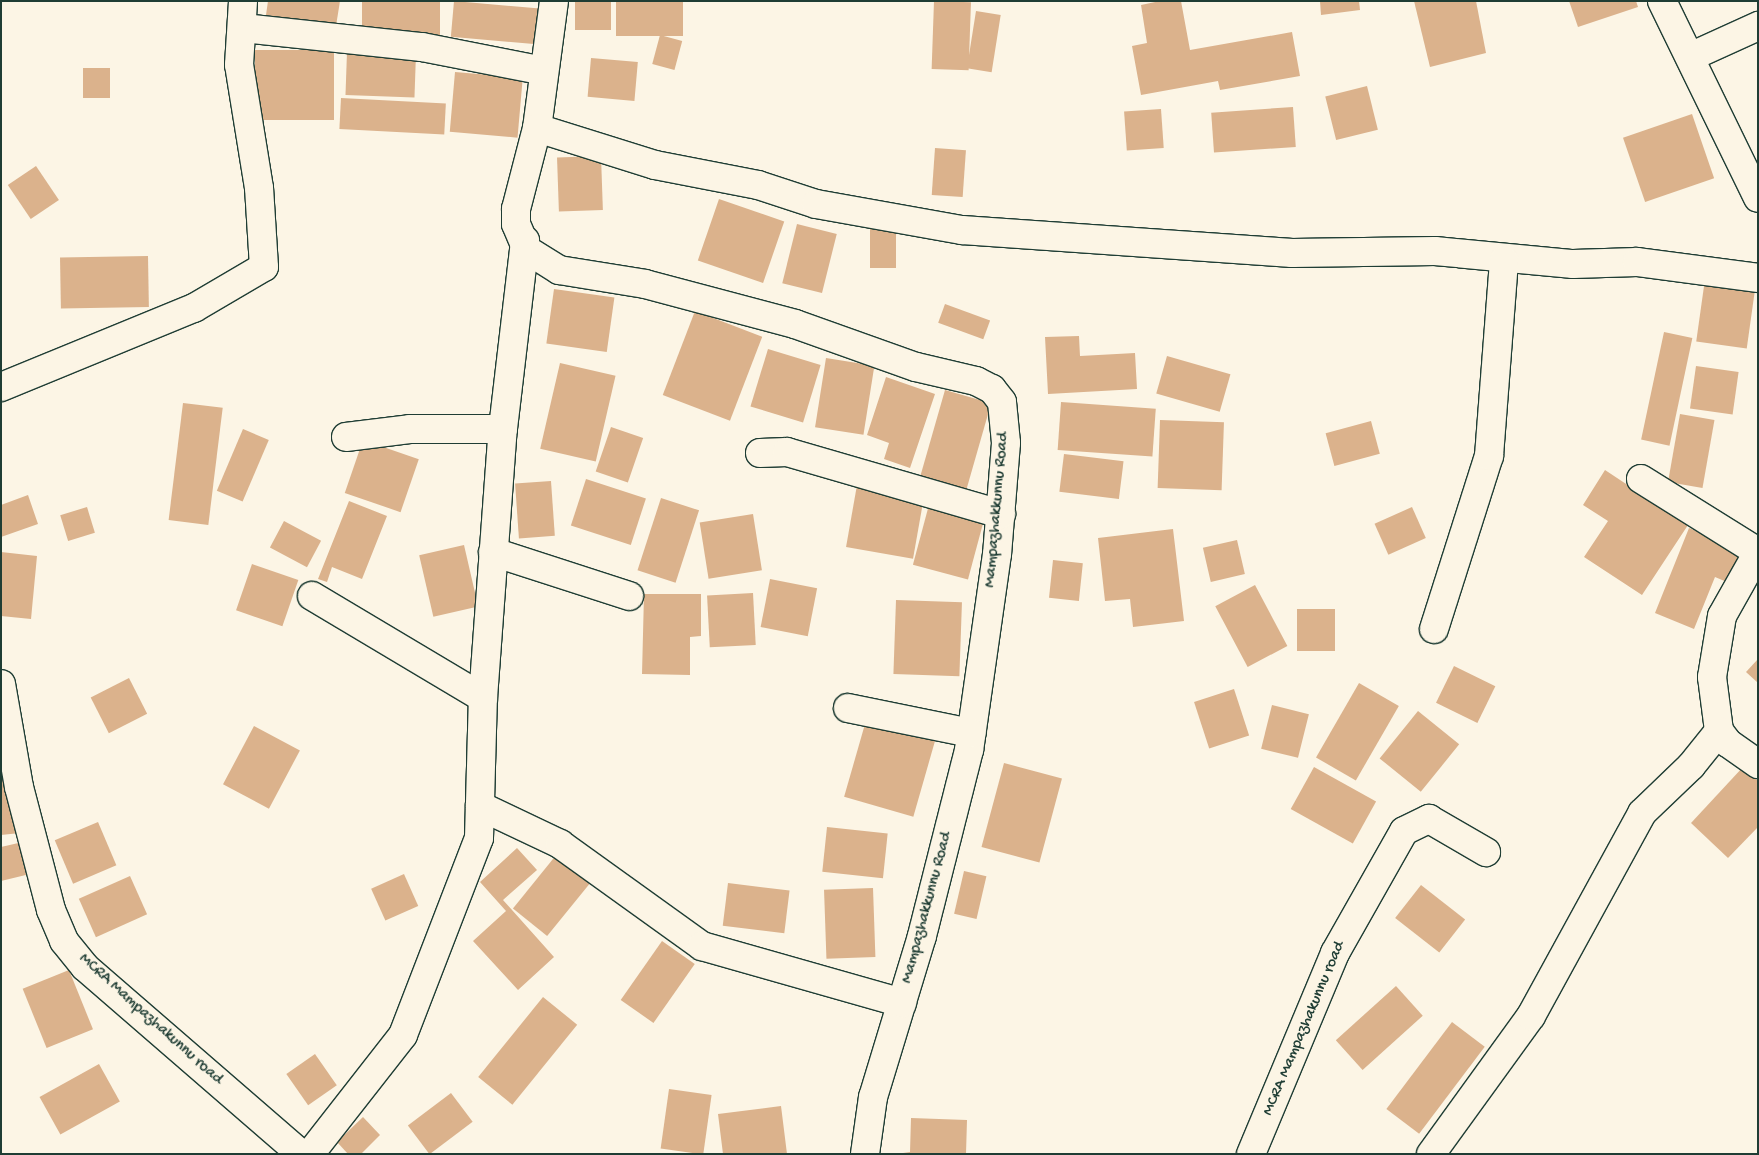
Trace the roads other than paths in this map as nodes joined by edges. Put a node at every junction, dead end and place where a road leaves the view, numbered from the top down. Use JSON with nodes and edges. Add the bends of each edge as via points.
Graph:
{"nodes":[{"id":1,"x":554,"y":1,"type":"edge"},
{"id":2,"x":1662,"y":1,"type":"edge"},
{"id":3,"x":243,"y":14,"type":"edge"},
{"id":4,"x":1758,"y":26,"type":"edge"},
{"id":5,"x":1690,"y":57,"type":"junction"},
{"id":6,"x":544,"y":71,"type":"junction"},
{"id":7,"x":537,"y":128,"type":"junction"},
{"id":8,"x":1758,"y":198,"type":"edge"},
{"id":9,"x":525,"y":240,"type":"junction"},
{"id":10,"x":1504,"y":260,"type":"junction"},
{"id":11,"x":1758,"y":278,"type":"edge"},
{"id":12,"x":1,"y":386,"type":"edge"},
{"id":13,"x":503,"y":429,"type":"junction"},
{"id":14,"x":346,"y":436,"type":"dead end"},
{"id":15,"x":760,"y":453,"type":"dead end"},
{"id":16,"x":1641,"y":479,"type":"dead end"},
{"id":17,"x":1001,"y":514,"type":"junction"},
{"id":18,"x":493,"y":552,"type":"junction"},
{"id":19,"x":1758,"y":552,"type":"edge"},
{"id":20,"x":312,"y":596,"type":"dead end"},
{"id":21,"x":629,"y":596,"type":"dead end"},
{"id":22,"x":1434,"y":629,"type":"dead end"},
{"id":23,"x":1,"y":684,"type":"edge"},
{"id":24,"x":483,"y":698,"type":"junction"},
{"id":25,"x":848,"y":708,"type":"dead end"},
{"id":26,"x":1719,"y":731,"type":"junction"},
{"id":27,"x":971,"y":733,"type":"junction"},
{"id":28,"x":1758,"y":764,"type":"edge"},
{"id":29,"x":480,"y":806,"type":"junction"},
{"id":30,"x":1486,"y":852,"type":"dead end"},
{"id":31,"x":902,"y":1003,"type":"junction"},
{"id":32,"x":302,"y":1154,"type":"edge"},
{"id":33,"x":310,"y":1154,"type":"edge"},
{"id":34,"x":865,"y":1154,"type":"edge"},
{"id":35,"x":1251,"y":1154,"type":"edge"},
{"id":36,"x":1431,"y":1154,"type":"edge"}],
"edges":[{"from":1,"to":6,"type":"street","name":"Mampazhakkunnu Road"},
{"from":2,"to":5,"type":"street"},
{"from":3,"to":6,"type":"street"},
{"from":3,"to":12,"type":"street","via":[[240,65],[259,188],[264,267],[194,308]]},
{"from":4,"to":5,"type":"street"},
{"from":5,"to":8,"type":"street"},
{"from":6,"to":7,"type":"street","name":"Mampazhakkunnu Road"},
{"from":7,"to":9,"type":"street","name":"Mampazhakkunnu Road","via":[[516,209],[516,224]]},
{"from":7,"to":10,"type":"street","via":[[655,165],[758,185],[816,204],[962,230],[1292,253],[1436,251]]},
{"from":9,"to":13,"type":"street"},
{"from":9,"to":17,"type":"street","name":"Mampazhakkunnu Road","via":[[527,250],[559,270],[645,284],[795,324],[992,389],[1002,402],[1006,418]]},
{"from":10,"to":11,"type":"street","via":[[1637,262]]},
{"from":10,"to":22,"type":"street","via":[[1489,456]]},
{"from":13,"to":14,"type":"street","via":[[410,429]]},
{"from":13,"to":18,"type":"street"},
{"from":15,"to":17,"type":"street","via":[[787,452]]},
{"from":16,"to":19,"type":"street"},
{"from":17,"to":27,"type":"street","name":"Mampazhakkunnu Road"},
{"from":18,"to":21,"type":"street"},
{"from":18,"to":24,"type":"street"},
{"from":19,"to":26,"type":"street","via":[[1722,616],[1712,677]]},
{"from":20,"to":24,"type":"street"},
{"from":23,"to":32,"type":"street","name":"MCRA Mampazhakunnu road","via":[[19,787],[51,910],[64,941],[85,967]]},
{"from":24,"to":29,"type":"street"},
{"from":25,"to":27,"type":"street"},
{"from":26,"to":28,"type":"street","via":[[1728,743]]},
{"from":26,"to":36,"type":"street","via":[[1691,766],[1642,813],[1531,1016]]},
{"from":27,"to":31,"type":"street","name":"Mampazhakkunnu Road"},
{"from":29,"to":31,"type":"street","via":[[560,844],[702,946]]},
{"from":29,"to":33,"type":"street","via":[[479,838],[403,1035]]},
{"from":30,"to":35,"type":"street","name":"MCRA Mampazhakunnu road","via":[[1429,819],[1404,831],[1335,952]]},
{"from":31,"to":34,"type":"street","name":"Mampazhakkunnu Road","via":[[872,1097]]}]}
